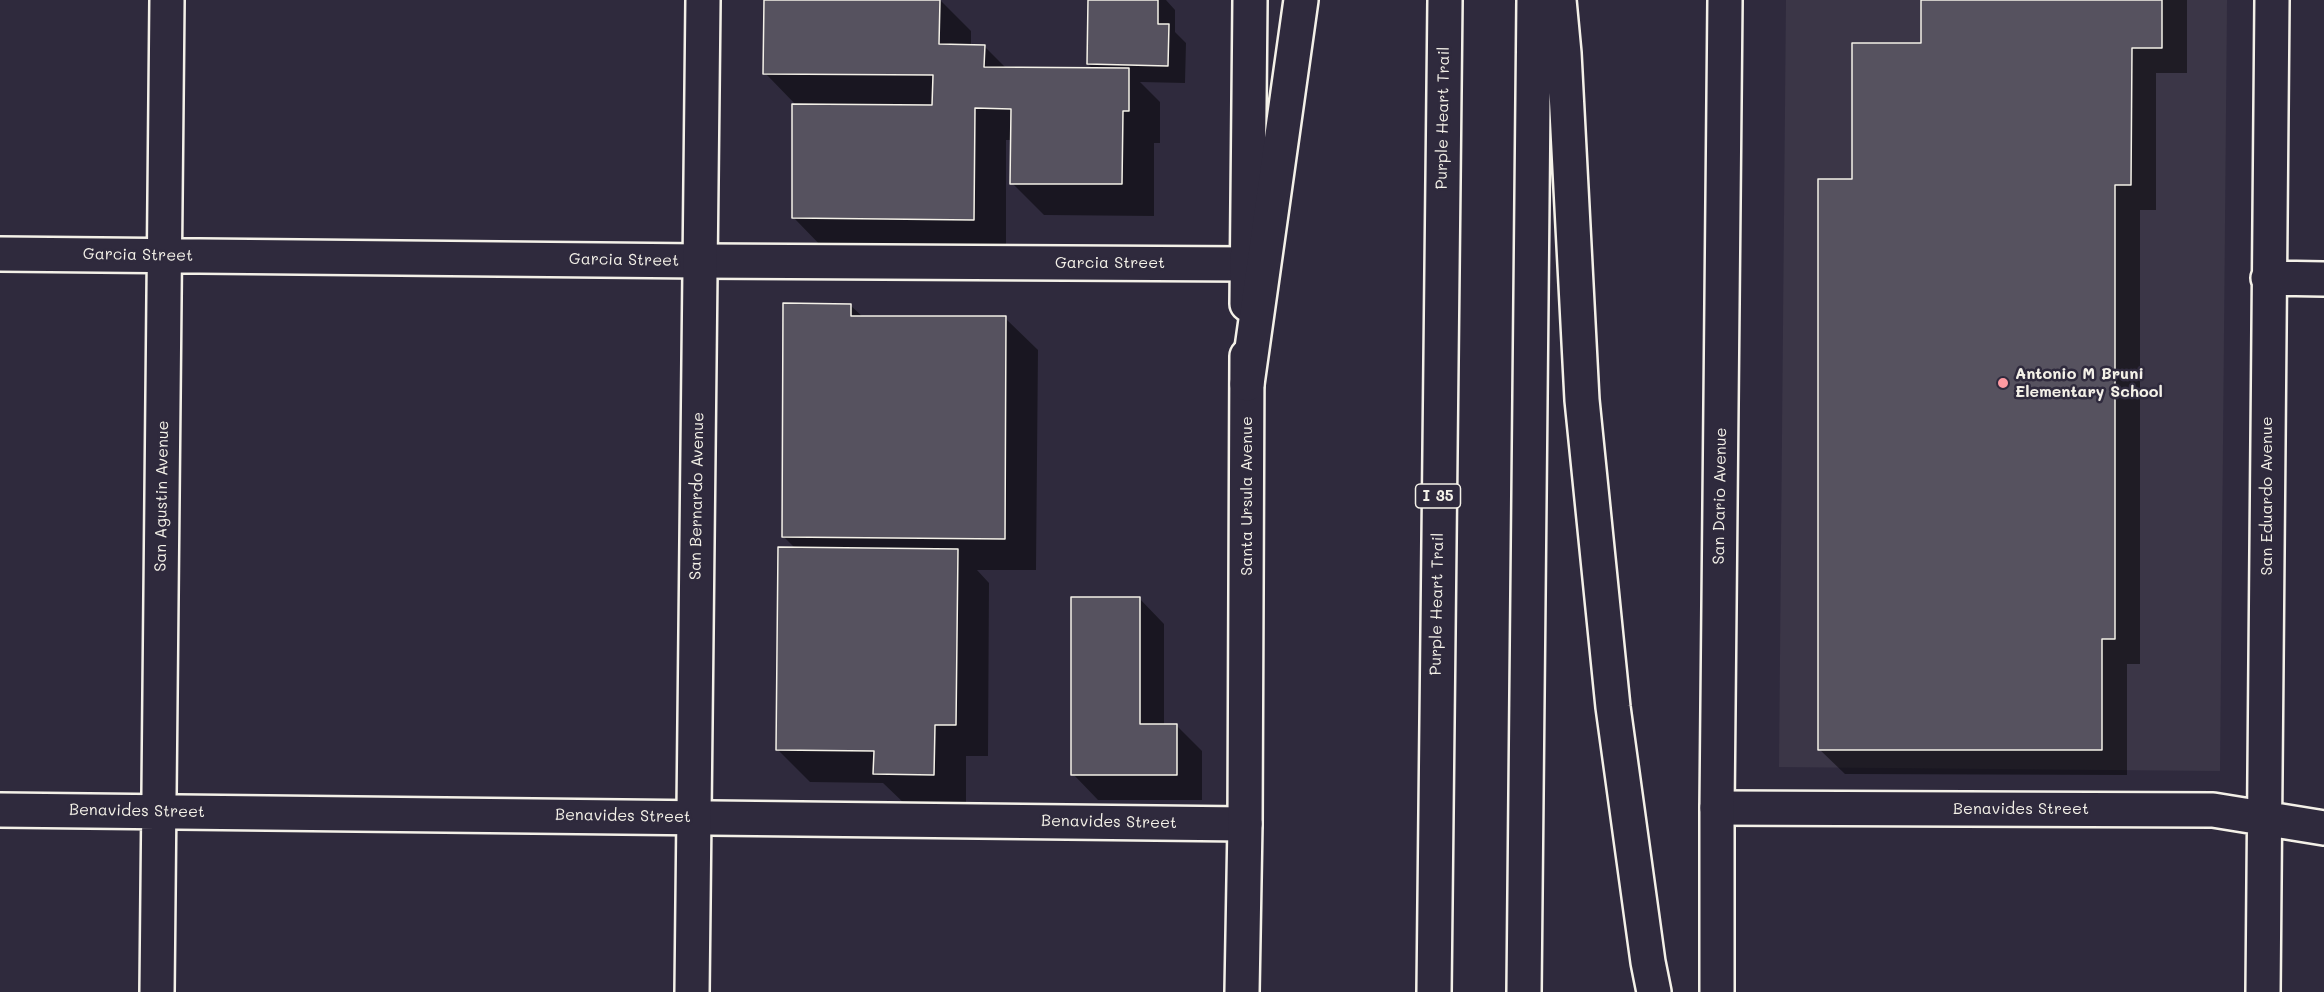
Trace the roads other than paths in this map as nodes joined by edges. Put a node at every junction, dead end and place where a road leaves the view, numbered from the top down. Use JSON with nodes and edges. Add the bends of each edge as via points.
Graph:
{"nodes":[{"id":1,"x":167,"y":0,"type":"edge"},
{"id":2,"x":702,"y":0,"type":"edge"},
{"id":3,"x":1250,"y":0,"type":"edge"},
{"id":4,"x":1301,"y":0,"type":"edge"},
{"id":5,"x":1445,"y":0,"type":"edge"},
{"id":6,"x":1534,"y":0,"type":"edge"},
{"id":7,"x":1559,"y":0,"type":"edge"},
{"id":8,"x":1725,"y":0,"type":"edge"},
{"id":9,"x":2272,"y":0,"type":"edge"},
{"id":10,"x":0,"y":254,"type":"edge"},
{"id":11,"x":164,"y":256,"type":"junction"},
{"id":12,"x":700,"y":261,"type":"junction"},
{"id":13,"x":1248,"y":264,"type":"junction"},
{"id":14,"x":2268,"y":278,"type":"junction"},
{"id":15,"x":2324,"y":279,"type":"edge"},
{"id":16,"x":1247,"y":384,"type":"junction"},
{"id":17,"x":1717,"y":808,"type":"junction"},
{"id":18,"x":0,"y":810,"type":"edge"},
{"id":19,"x":159,"y":811,"type":"junction"},
{"id":20,"x":694,"y":817,"type":"junction"},
{"id":21,"x":2265,"y":819,"type":"junction"},
{"id":22,"x":1245,"y":824,"type":"junction"},
{"id":23,"x":2324,"y":828,"type":"edge"},
{"id":24,"x":157,"y":992,"type":"edge"},
{"id":25,"x":692,"y":992,"type":"edge"},
{"id":26,"x":1242,"y":992,"type":"edge"},
{"id":27,"x":1434,"y":992,"type":"edge"},
{"id":28,"x":1524,"y":992,"type":"edge"},
{"id":29,"x":1654,"y":992,"type":"edge"},
{"id":30,"x":1717,"y":992,"type":"edge"},
{"id":31,"x":2263,"y":992,"type":"edge"}],
"edges":[{"from":1,"to":11,"type":"main road","name":"San Agustin Avenue"},
{"from":2,"to":12,"type":"main road","name":"San Bernardo Avenue"},
{"from":3,"to":13,"type":"main road","name":"Santa Ursula Avenue"},
{"from":4,"to":16,"type":"main road"},
{"from":5,"to":27,"type":"main road","name":"Purple Heart Trail","number":"I 35"},
{"from":6,"to":28,"type":"main road"},
{"from":7,"to":29,"type":"main road","via":[[1582,400],[1613,707]]},
{"from":8,"to":17,"type":"main road","name":"San Dario Avenue"},
{"from":9,"to":14,"type":"main road","name":"San Eduardo Avenue"},
{"from":10,"to":11,"type":"main road","name":"Garcia Street"},
{"from":11,"to":12,"type":"main road","name":"Garcia Street"},
{"from":11,"to":19,"type":"main road","name":"San Agustin Avenue"},
{"from":12,"to":13,"type":"main road","name":"Garcia Street"},
{"from":12,"to":20,"type":"main road","name":"San Bernardo Avenue"},
{"from":13,"to":16,"type":"main road","name":"Santa Ursula Avenue"},
{"from":14,"to":15,"type":"main road"},
{"from":14,"to":21,"type":"main road","name":"San Eduardo Avenue"},
{"from":16,"to":22,"type":"main road","name":"Santa Ursula Avenue"},
{"from":17,"to":21,"type":"main road","name":"Benavides Street","via":[[2213,810]]},
{"from":17,"to":30,"type":"main road","name":"San Dario Avenue"},
{"from":18,"to":19,"type":"main road","name":"Benavides Street"},
{"from":19,"to":20,"type":"main road","name":"Benavides Street"},
{"from":19,"to":24,"type":"main road","name":"San Agustin Avenue"},
{"from":20,"to":22,"type":"main road","name":"Benavides Street"},
{"from":20,"to":25,"type":"main road","name":"San Bernardo Avenue"},
{"from":21,"to":23,"type":"main road","name":"Benavides Street"},
{"from":21,"to":31,"type":"main road","name":"San Eduardo Avenue"},
{"from":22,"to":26,"type":"main road","name":"Santa Ursula Avenue"}]}
